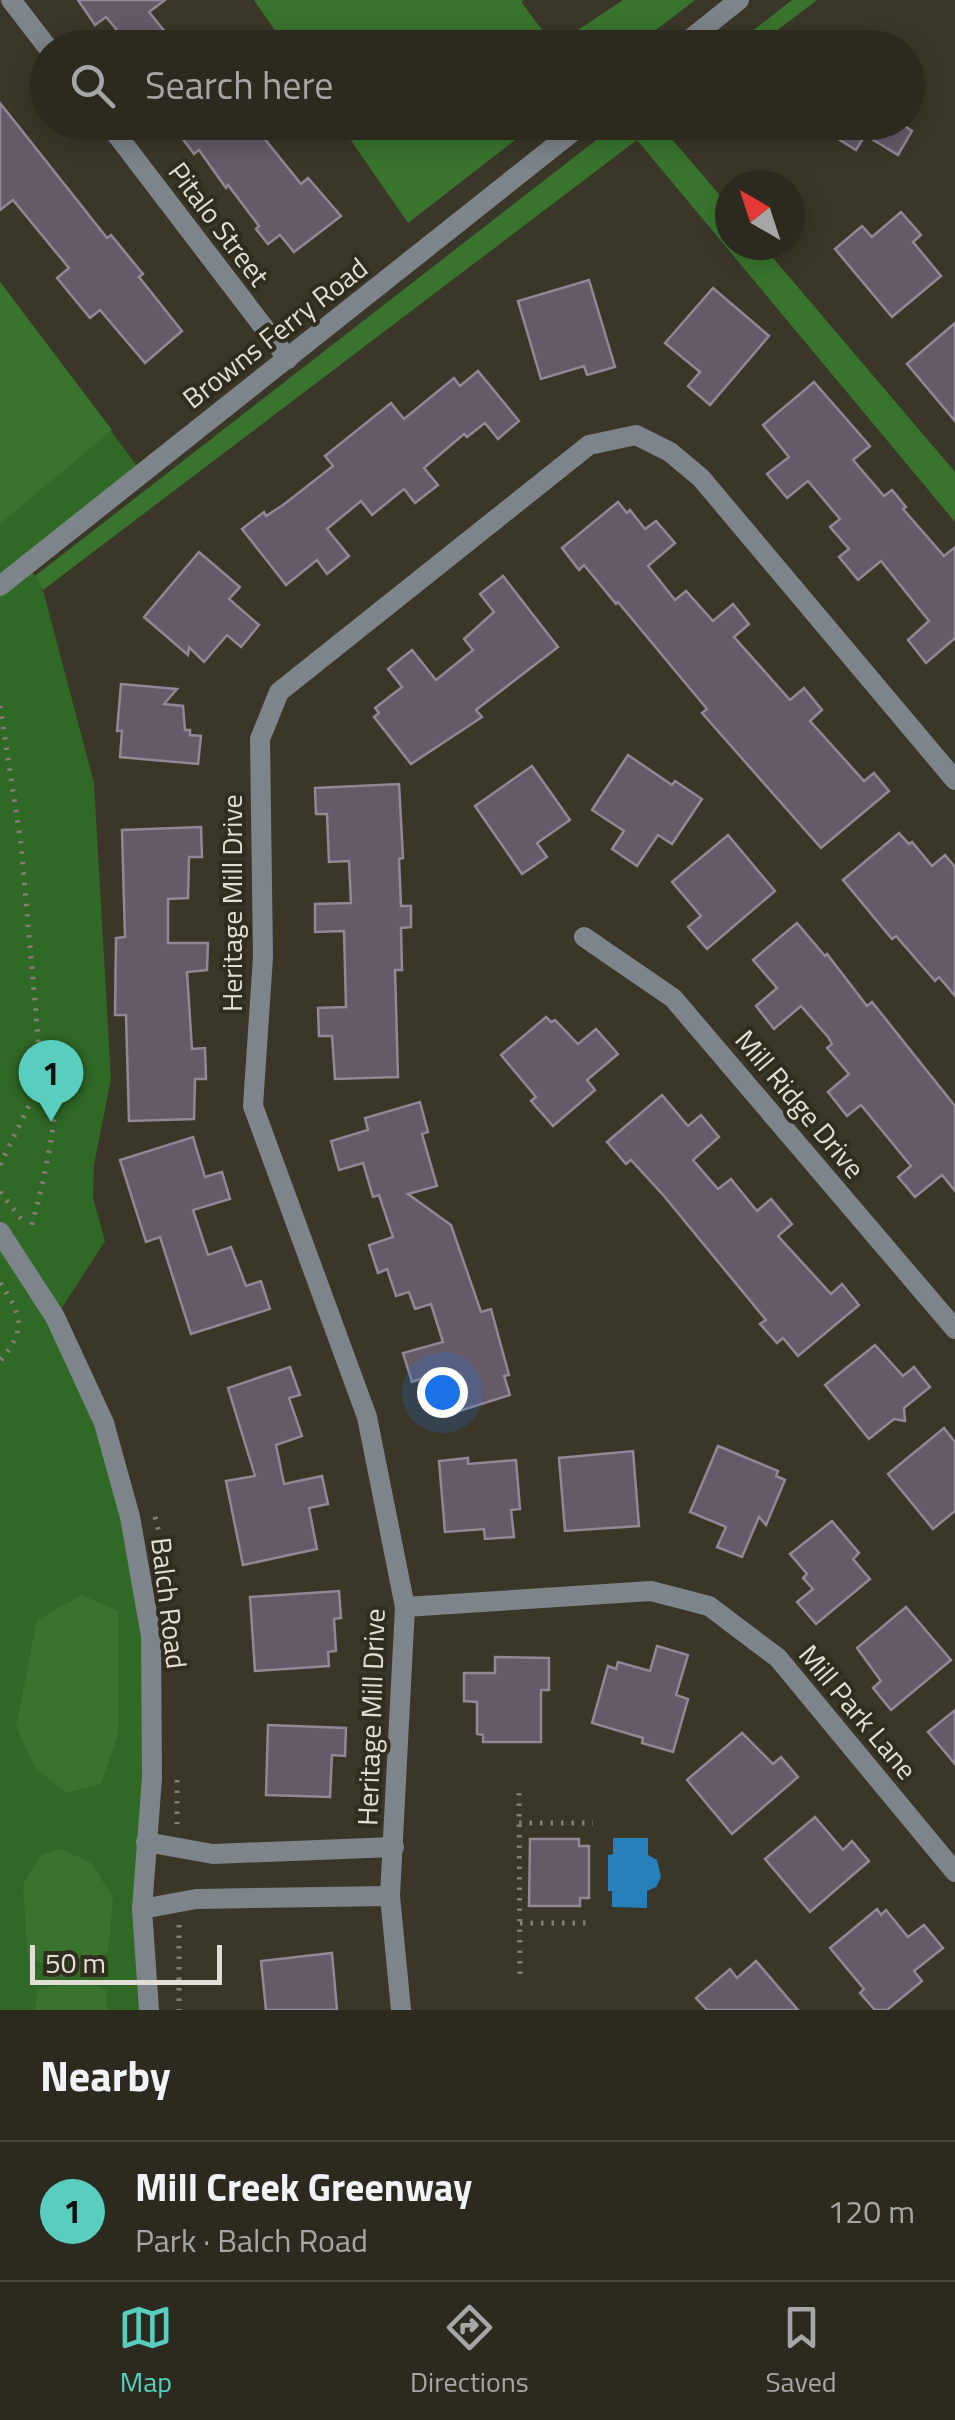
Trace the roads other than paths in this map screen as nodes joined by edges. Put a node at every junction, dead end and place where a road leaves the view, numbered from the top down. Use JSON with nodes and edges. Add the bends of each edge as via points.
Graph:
{"nodes":[{"id":1,"x":10,"y":0,"type":"edge"},
{"id":2,"x":739,"y":0,"type":"edge"},
{"id":3,"x":34,"y":30,"type":"edge"},
{"id":4,"x":702,"y":30,"type":"edge"},
{"id":5,"x":121,"y":140,"type":"edge"},
{"id":6,"x":562,"y":140,"type":"edge"},
{"id":7,"x":288,"y":359,"type":"junction"},
{"id":8,"x":0,"y":586,"type":"edge"},
{"id":9,"x":955,"y":780,"type":"edge"},
{"id":10,"x":584,"y":938,"type":"dead end"},
{"id":11,"x":2,"y":1234,"type":"edge"},
{"id":12,"x":955,"y":1329,"type":"edge"},
{"id":13,"x":405,"y":1606,"type":"junction"},
{"id":14,"x":146,"y":1842,"type":"junction"},
{"id":15,"x":394,"y":1846,"type":"junction"},
{"id":16,"x":955,"y":1872,"type":"edge"},
{"id":17,"x":390,"y":1896,"type":"junction"},
{"id":18,"x":142,"y":1909,"type":"junction"},
{"id":19,"x":149,"y":2010,"type":"edge"},
{"id":20,"x":401,"y":2010,"type":"edge"}],
"edges":[{"from":1,"to":3,"type":"street"},
{"from":2,"to":4,"type":"street"},
{"from":5,"to":7,"type":"street","name":"Pitalo Street"},
{"from":6,"to":7,"type":"street","name":"Browns Ferry Road"},
{"from":7,"to":8,"type":"street","name":"Browns Ferry Road"},
{"from":9,"to":13,"type":"street","name":"Heritage Mill Drive","via":[[701,478],[636,435],[588,445],[279,692],[260,739],[262,957],[253,1106],[368,1417]]},
{"from":10,"to":12,"type":"street","name":"Mill Ridge Drive","via":[[673,998]]},
{"from":11,"to":14,"type":"street","name":"Balch Road","via":[[56,1317],[104,1424],[130,1517],[151,1636]]},
{"from":13,"to":15,"type":"street","name":"Heritage Mill Drive"},
{"from":13,"to":16,"type":"street","name":"Mill Park Lane","via":[[651,1591],[709,1606],[778,1658]]},
{"from":14,"to":15,"type":"street","via":[[213,1854]]},
{"from":14,"to":18,"type":"street","name":"Balch Road"},
{"from":15,"to":17,"type":"street","name":"Heritage Mill Drive"},
{"from":17,"to":18,"type":"street","via":[[196,1899]]},
{"from":17,"to":20,"type":"street","name":"Heritage Mill Drive"},
{"from":18,"to":19,"type":"street","name":"Balch Road"}]}
